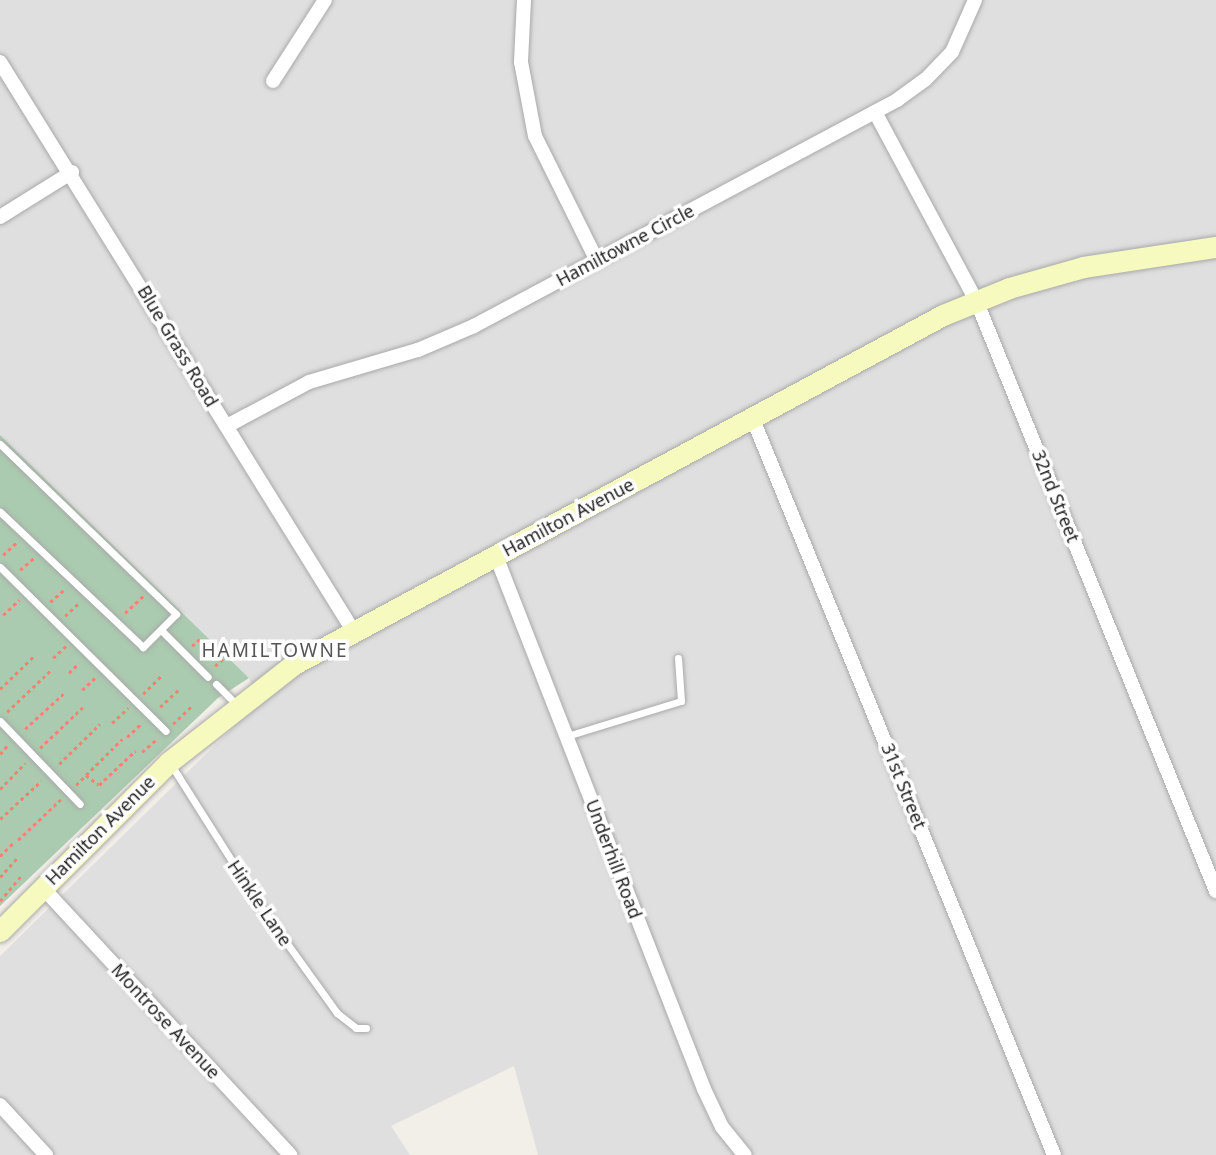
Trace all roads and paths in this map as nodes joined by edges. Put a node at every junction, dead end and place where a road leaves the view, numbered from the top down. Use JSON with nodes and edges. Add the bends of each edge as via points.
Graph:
{"nodes":[{"id":1,"x":325,"y":0,"type":"edge"},
{"id":2,"x":524,"y":0,"type":"edge"},
{"id":3,"x":975,"y":0,"type":"edge"},
{"id":4,"x":0,"y":62,"type":"edge"},
{"id":5,"x":273,"y":81,"type":"dead end"},
{"id":6,"x":875,"y":112,"type":"junction"},
{"id":7,"x":72,"y":172,"type":"junction"},
{"id":8,"x":0,"y":217,"type":"edge"},
{"id":9,"x":1216,"y":247,"type":"edge"},
{"id":10,"x":596,"y":259,"type":"junction"},
{"id":11,"x":976,"y":300,"type":"junction"},
{"id":12,"x":752,"y":418,"type":"junction"},
{"id":13,"x":227,"y":426,"type":"junction"},
{"id":14,"x":0,"y":444,"type":"edge"},
{"id":15,"x":0,"y":512,"type":"edge"},
{"id":16,"x":21,"y":539,"type":"dead end"},
{"id":17,"x":496,"y":556,"type":"junction"},
{"id":18,"x":0,"y":558,"type":"edge"},
{"id":19,"x":0,"y":567,"type":"edge"},
{"id":20,"x":69,"y":585,"type":"dead end"},
{"id":21,"x":151,"y":589,"type":"junction"},
{"id":22,"x":26,"y":593,"type":"junction"},
{"id":23,"x":83,"y":599,"type":"dead end"},
{"id":24,"x":43,"y":609,"type":"junction"},
{"id":25,"x":3,"y":615,"type":"dead end"},
{"id":26,"x":117,"y":622,"type":"junction"},
{"id":27,"x":57,"y":623,"type":"junction"},
{"id":28,"x":161,"y":630,"type":"junction"},
{"id":29,"x":354,"y":632,"type":"junction"},
{"id":30,"x":73,"y":639,"type":"junction"},
{"id":31,"x":35,"y":654,"type":"dead end"},
{"id":32,"x":88,"y":654,"type":"junction"},
{"id":33,"x":53,"y":658,"type":"dead end"},
{"id":34,"x":678,"y":658,"type":"dead end"},
{"id":35,"x":51,"y":670,"type":"dead end"},
{"id":36,"x":104,"y":670,"type":"junction"},
{"id":37,"x":69,"y":673,"type":"dead end"},
{"id":38,"x":208,"y":677,"type":"dead end"},
{"id":39,"x":216,"y":684,"type":"dead end"},
{"id":40,"x":0,"y":689,"type":"edge"},
{"id":41,"x":82,"y":690,"type":"dead end"},
{"id":42,"x":63,"y":694,"type":"dead end"},
{"id":43,"x":237,"y":705,"type":"junction"},
{"id":44,"x":0,"y":720,"type":"edge"},
{"id":45,"x":166,"y":731,"type":"dead end"},
{"id":46,"x":566,"y":736,"type":"junction"},
{"id":47,"x":16,"y":737,"type":"junction"},
{"id":48,"x":176,"y":750,"type":"junction"},
{"id":49,"x":135,"y":751,"type":"dead end"},
{"id":50,"x":0,"y":754,"type":"edge"},
{"id":51,"x":86,"y":775,"type":"dead end"},
{"id":52,"x":80,"y":804,"type":"dead end"},
{"id":53,"x":13,"y":843,"type":"dead end"},
{"id":54,"x":0,"y":856,"type":"edge"},
{"id":55,"x":18,"y":857,"type":"dead end"},
{"id":56,"x":22,"y":875,"type":"dead end"},
{"id":57,"x":0,"y":877,"type":"edge"},
{"id":58,"x":43,"y":888,"type":"junction"},
{"id":59,"x":1216,"y":891,"type":"edge"},
{"id":60,"x":0,"y":901,"type":"edge"},
{"id":61,"x":0,"y":931,"type":"edge"},
{"id":62,"x":366,"y":1028,"type":"dead end"},
{"id":63,"x":0,"y":1105,"type":"edge"},
{"id":64,"x":46,"y":1155,"type":"edge"},
{"id":65,"x":290,"y":1155,"type":"edge"},
{"id":66,"x":746,"y":1155,"type":"edge"},
{"id":67,"x":1054,"y":1155,"type":"edge"}],
"edges":[{"from":1,"to":5,"type":"street"},
{"from":2,"to":10,"type":"street","via":[[521,62],[531,122],[548,170]]},
{"from":3,"to":6,"type":"street","name":"Hamiltowne Circle","via":[[960,38],[939,67]]},
{"from":4,"to":7,"type":"street","name":"Blue Grass Road"},
{"from":6,"to":10,"type":"street","name":"Hamiltowne Circle"},
{"from":6,"to":11,"type":"street","name":"32nd Street"},
{"from":7,"to":8,"type":"street"},
{"from":7,"to":13,"type":"street","name":"Blue Grass Road"},
{"from":9,"to":11,"type":"street","name":"Hamilton Avenue","via":[[1083,267]]},
{"from":10,"to":13,"type":"street","name":"Hamiltowne Circle","via":[[474,326],[418,350],[309,382]]},
{"from":11,"to":12,"type":"street","name":"Hamilton Avenue"},
{"from":11,"to":59,"type":"street","name":"32nd Street"},
{"from":12,"to":17,"type":"street","name":"Hamilton Avenue"},
{"from":12,"to":67,"type":"street","name":"31st Street"},
{"from":13,"to":29,"type":"street","name":"Blue Grass Road"},
{"from":14,"to":21,"type":"lane"},
{"from":15,"to":26,"type":"lane"},
{"from":16,"to":18,"type":"path"},
{"from":17,"to":29,"type":"street","name":"Hamilton Avenue"},
{"from":17,"to":46,"type":"street","name":"Underhill Road"},
{"from":19,"to":22,"type":"lane"},
{"from":20,"to":24,"type":"path"},
{"from":21,"to":26,"type":"path"},
{"from":21,"to":28,"type":"lane","via":[[176,614]]},
{"from":22,"to":24,"type":"lane"},
{"from":22,"to":25,"type":"path"},
{"from":23,"to":27,"type":"path"},
{"from":24,"to":27,"type":"lane"},
{"from":26,"to":28,"type":"lane","via":[[143,647]]},
{"from":27,"to":30,"type":"lane"},
{"from":28,"to":38,"type":"lane"},
{"from":29,"to":43,"type":"street","name":"Hamilton Avenue","via":[[294,664]]},
{"from":30,"to":32,"type":"lane"},
{"from":30,"to":33,"type":"path"},
{"from":31,"to":40,"type":"path"},
{"from":32,"to":36,"type":"lane"},
{"from":32,"to":37,"type":"path"},
{"from":34,"to":46,"type":"lane","via":[[681,701]]},
{"from":35,"to":44,"type":"path"},
{"from":36,"to":41,"type":"path"},
{"from":36,"to":45,"type":"lane"},
{"from":39,"to":43,"type":"lane"},
{"from":42,"to":47,"type":"path"},
{"from":43,"to":48,"type":"street","name":"Hamilton Avenue"},
{"from":44,"to":47,"type":"lane"},
{"from":46,"to":66,"type":"street","name":"Underhill Road","via":[[708,1099],[722,1127]]},
{"from":47,"to":50,"type":"path"},
{"from":47,"to":52,"type":"lane"},
{"from":48,"to":58,"type":"street","name":"Hamilton Avenue"},
{"from":48,"to":62,"type":"lane","name":"Hinkle Lane","via":[[263,910],[337,1013],[356,1028]]},
{"from":49,"to":51,"type":"path","via":[[99,785]]},
{"from":53,"to":54,"type":"path"},
{"from":55,"to":57,"type":"path"},
{"from":56,"to":60,"type":"path"},
{"from":58,"to":61,"type":"street","name":"Hamilton Avenue"},
{"from":58,"to":65,"type":"street","name":"Montrose Avenue"},
{"from":63,"to":64,"type":"street"}]}
